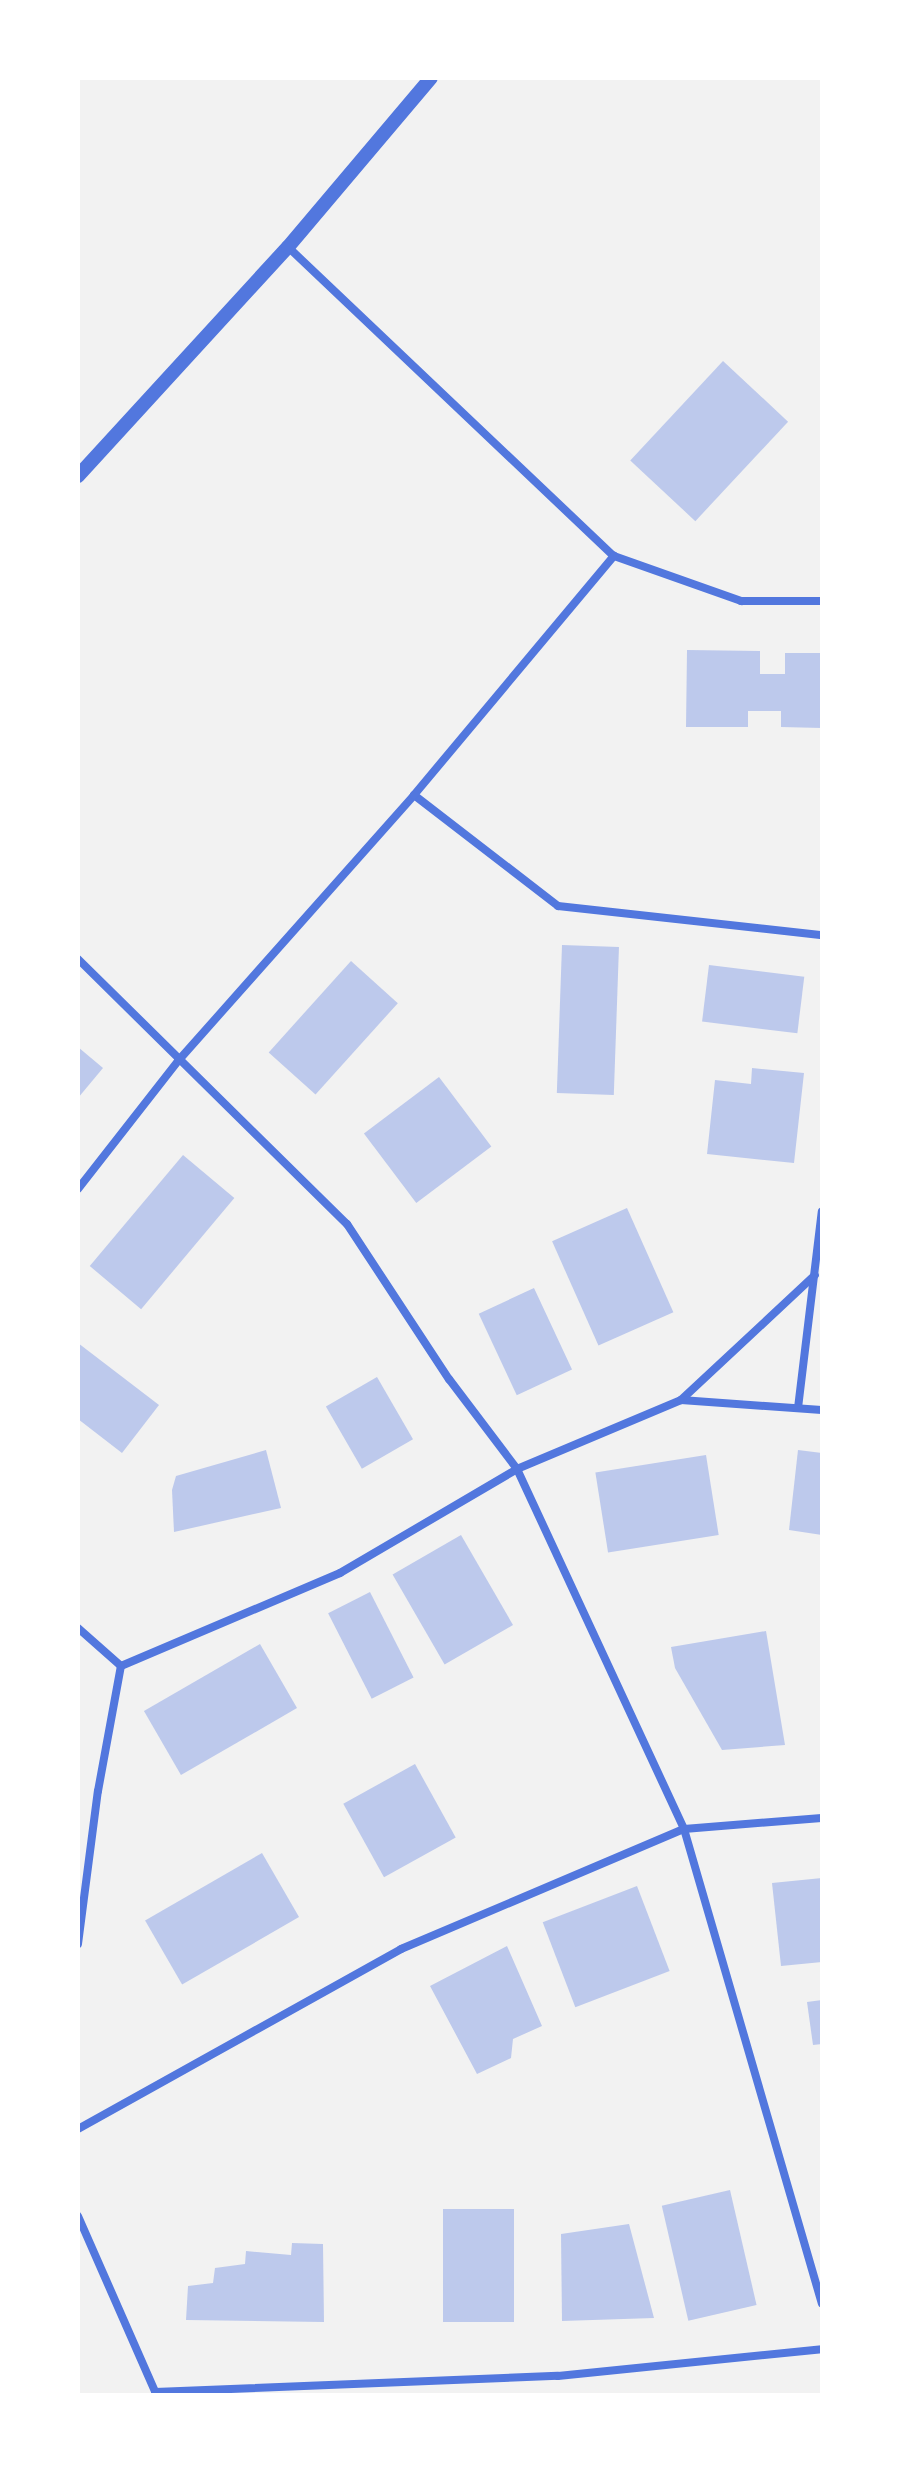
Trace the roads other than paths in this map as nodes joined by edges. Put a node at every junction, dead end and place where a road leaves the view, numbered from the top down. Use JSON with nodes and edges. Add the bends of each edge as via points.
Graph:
{"nodes":[{"id":1,"x":431,"y":78,"type":"edge"},
{"id":2,"x":288,"y":247,"type":"junction"},
{"id":3,"x":78,"y":476,"type":"edge"},
{"id":4,"x":614,"y":556,"type":"junction"},
{"id":5,"x":822,"y":601,"type":"edge"},
{"id":6,"x":414,"y":795,"type":"junction"},
{"id":7,"x":822,"y":935,"type":"edge"},
{"id":8,"x":78,"y":959,"type":"edge"},
{"id":9,"x":178,"y":1061,"type":"junction"},
{"id":10,"x":78,"y":1189,"type":"edge"},
{"id":11,"x":822,"y":1211,"type":"edge"},
{"id":12,"x":815,"y":1274,"type":"junction"},
{"id":13,"x":681,"y":1400,"type":"junction"},
{"id":14,"x":798,"y":1408,"type":"junction"},
{"id":15,"x":822,"y":1410,"type":"edge"},
{"id":16,"x":517,"y":1469,"type":"junction"},
{"id":17,"x":78,"y":1628,"type":"edge"},
{"id":18,"x":121,"y":1666,"type":"junction"},
{"id":19,"x":822,"y":1818,"type":"edge"},
{"id":20,"x":684,"y":1829,"type":"junction"},
{"id":21,"x":81,"y":1898,"type":"edge"},
{"id":22,"x":78,"y":1944,"type":"edge"},
{"id":23,"x":78,"y":2129,"type":"edge"},
{"id":24,"x":78,"y":2216,"type":"edge"},
{"id":25,"x":822,"y":2303,"type":"edge"},
{"id":26,"x":822,"y":2349,"type":"edge"},
{"id":27,"x":156,"y":2394,"type":"edge"}],
"edges":[{"from":1,"to":2,"type":"street"},
{"from":2,"to":3,"type":"street"},
{"from":2,"to":4,"type":"street"},
{"from":4,"to":5,"type":"street","via":[[741,601]]},
{"from":4,"to":6,"type":"street"},
{"from":6,"to":7,"type":"street","via":[[558,906]]},
{"from":6,"to":9,"type":"street"},
{"from":8,"to":9,"type":"street"},
{"from":9,"to":10,"type":"street"},
{"from":9,"to":16,"type":"street","via":[[347,1224],[449,1379]]},
{"from":11,"to":12,"type":"street"},
{"from":12,"to":13,"type":"street"},
{"from":12,"to":14,"type":"street"},
{"from":13,"to":14,"type":"street"},
{"from":13,"to":16,"type":"street"},
{"from":14,"to":15,"type":"street"},
{"from":16,"to":18,"type":"street","via":[[340,1573]]},
{"from":16,"to":20,"type":"street"},
{"from":17,"to":18,"type":"street"},
{"from":18,"to":21,"type":"street"},
{"from":19,"to":20,"type":"street"},
{"from":20,"to":23,"type":"street","via":[[401,1949]]},
{"from":20,"to":25,"type":"street"},
{"from":21,"to":22,"type":"street"},
{"from":24,"to":27,"type":"street"},
{"from":26,"to":27,"type":"street","via":[[558,2376]]}]}
